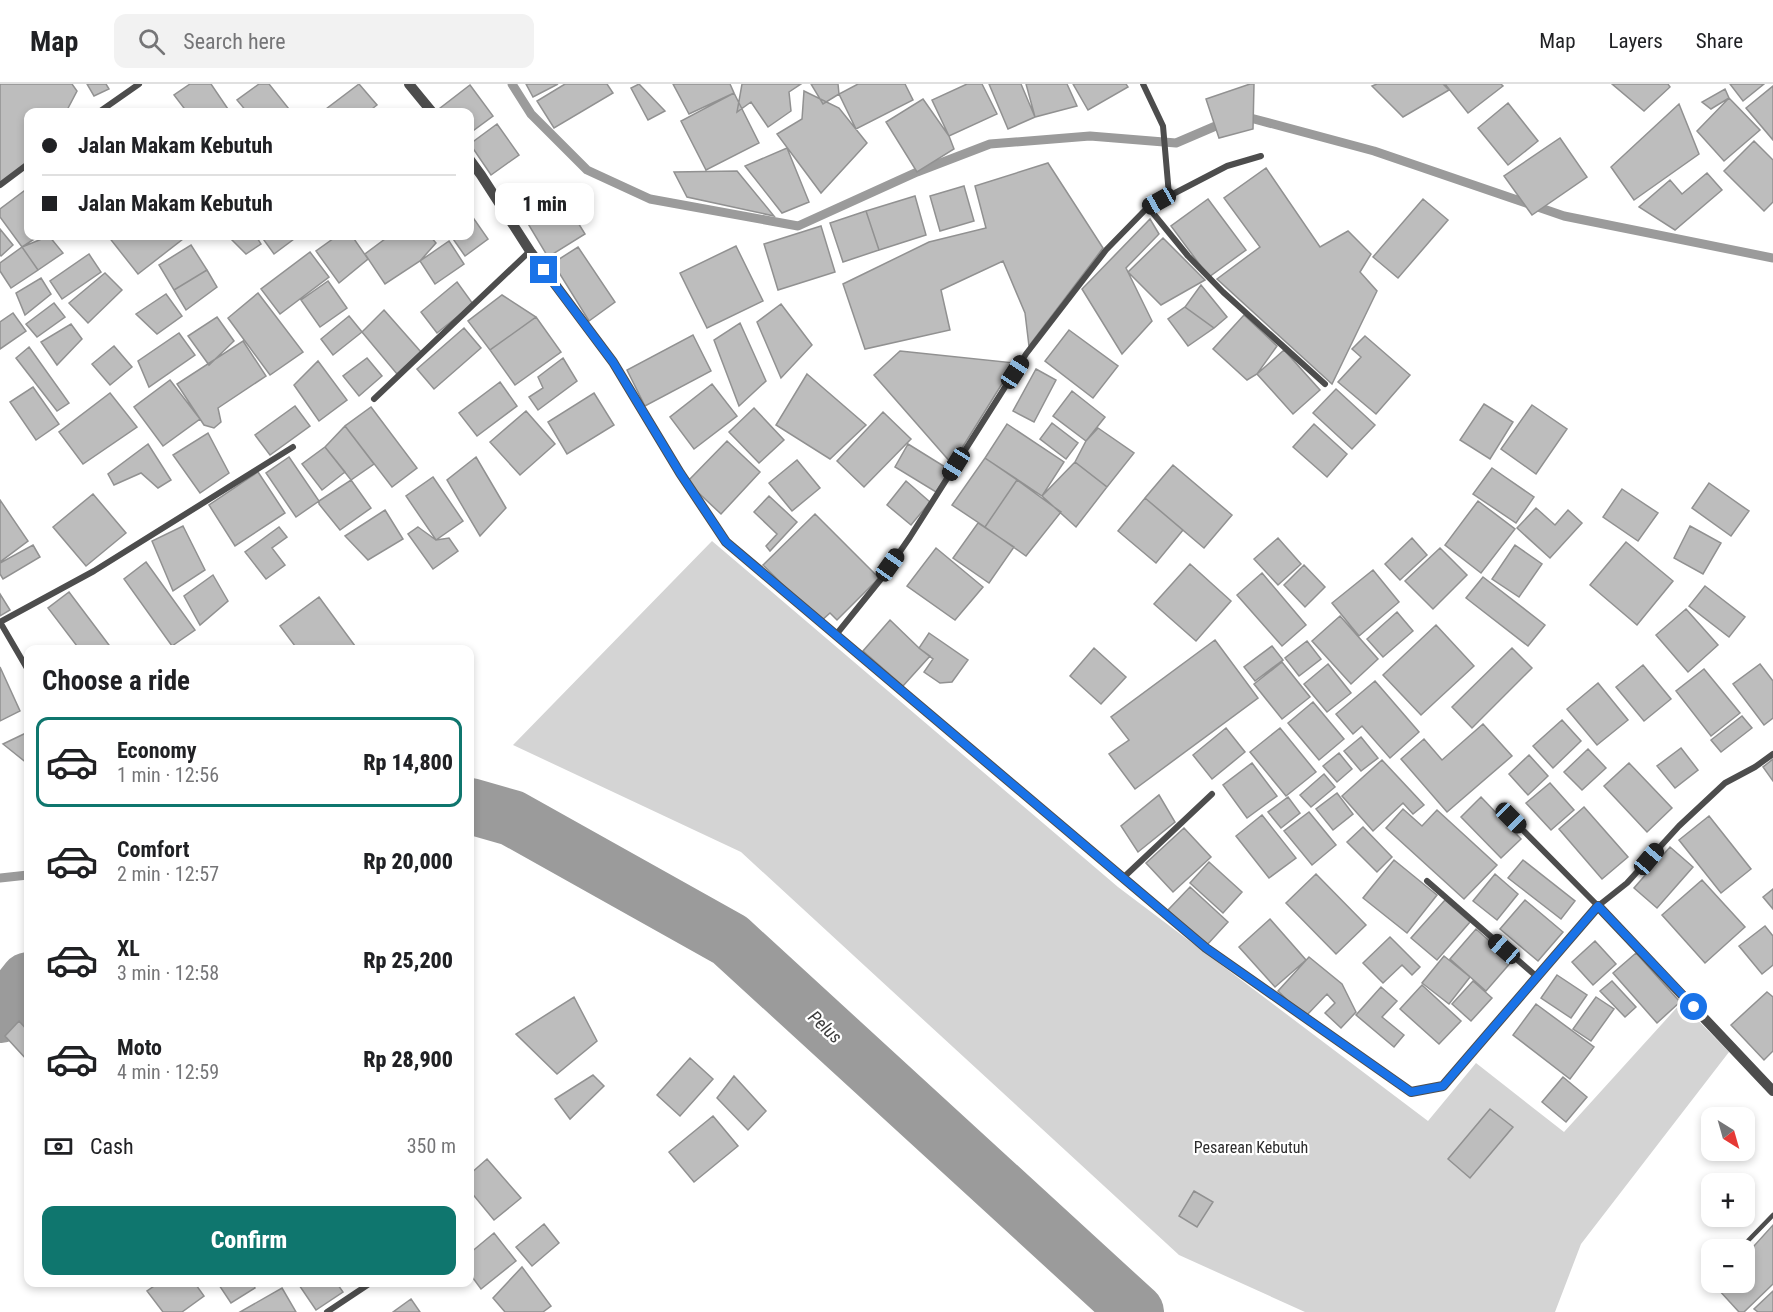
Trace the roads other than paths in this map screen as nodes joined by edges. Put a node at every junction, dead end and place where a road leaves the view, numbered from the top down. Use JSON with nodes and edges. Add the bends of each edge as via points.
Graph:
{"nodes":[{"id":1,"x":139,"y":84,"type":"edge"},
{"id":2,"x":409,"y":84,"type":"edge"},
{"id":3,"x":1143,"y":84,"type":"edge"},
{"id":4,"x":105,"y":108,"type":"edge"},
{"id":5,"x":429,"y":108,"type":"edge"},
{"id":6,"x":1261,"y":156,"type":"dead end"},
{"id":7,"x":474,"y":165,"type":"edge"},
{"id":8,"x":24,"y":167,"type":"edge"},
{"id":9,"x":0,"y":185,"type":"edge"},
{"id":10,"x":1169,"y":195,"type":"junction"},
{"id":11,"x":1148,"y":207,"type":"junction"},
{"id":12,"x":530,"y":251,"type":"junction"},
{"id":13,"x":1324,"y":384,"type":"dead end"},
{"id":14,"x":374,"y":399,"type":"dead end"},
{"id":15,"x":293,"y":447,"type":"dead end"},
{"id":16,"x":0,"y":622,"type":"edge"},
{"id":17,"x":835,"y":636,"type":"junction"},
{"id":18,"x":24,"y":663,"type":"edge"},
{"id":19,"x":1773,"y":754,"type":"edge"},
{"id":20,"x":1212,"y":794,"type":"dead end"},
{"id":21,"x":1511,"y":818,"type":"dead end"},
{"id":22,"x":1124,"y":877,"type":"junction"},
{"id":23,"x":1427,"y":880,"type":"dead end"},
{"id":24,"x":1598,"y":906,"type":"junction"},
{"id":25,"x":1536,"y":976,"type":"junction"},
{"id":26,"x":1773,"y":1091,"type":"edge"},
{"id":27,"x":1773,"y":1215,"type":"edge"},
{"id":28,"x":1750,"y":1239,"type":"edge"},
{"id":29,"x":364,"y":1287,"type":"edge"},
{"id":30,"x":327,"y":1312,"type":"edge"}],
"edges":[{"from":1,"to":4,"type":"street"},
{"from":2,"to":5,"type":"street"},
{"from":3,"to":10,"type":"street","via":[[1163,126]]},
{"from":6,"to":10,"type":"street","via":[[1227,166]]},
{"from":7,"to":12,"type":"street"},
{"from":8,"to":9,"type":"street"},
{"from":10,"to":11,"type":"street"},
{"from":11,"to":13,"type":"street","via":[[1223,292]]},
{"from":11,"to":17,"type":"street","via":[[1106,250],[1026,354],[910,537]]},
{"from":12,"to":14,"type":"street"},
{"from":12,"to":17,"type":"street","via":[[613,362],[726,542]]},
{"from":15,"to":16,"type":"street","via":[[94,571]]},
{"from":16,"to":18,"type":"street"},
{"from":17,"to":22,"type":"street"},
{"from":19,"to":24,"type":"street","via":[[1725,783],[1673,832],[1628,883]]},
{"from":20,"to":22,"type":"street"},
{"from":21,"to":24,"type":"street"},
{"from":22,"to":25,"type":"street","via":[[1206,948],[1411,1092],[1443,1086]]},
{"from":23,"to":25,"type":"street"},
{"from":24,"to":25,"type":"street"},
{"from":24,"to":26,"type":"street"},
{"from":27,"to":28,"type":"lane"},
{"from":29,"to":30,"type":"street"}]}
